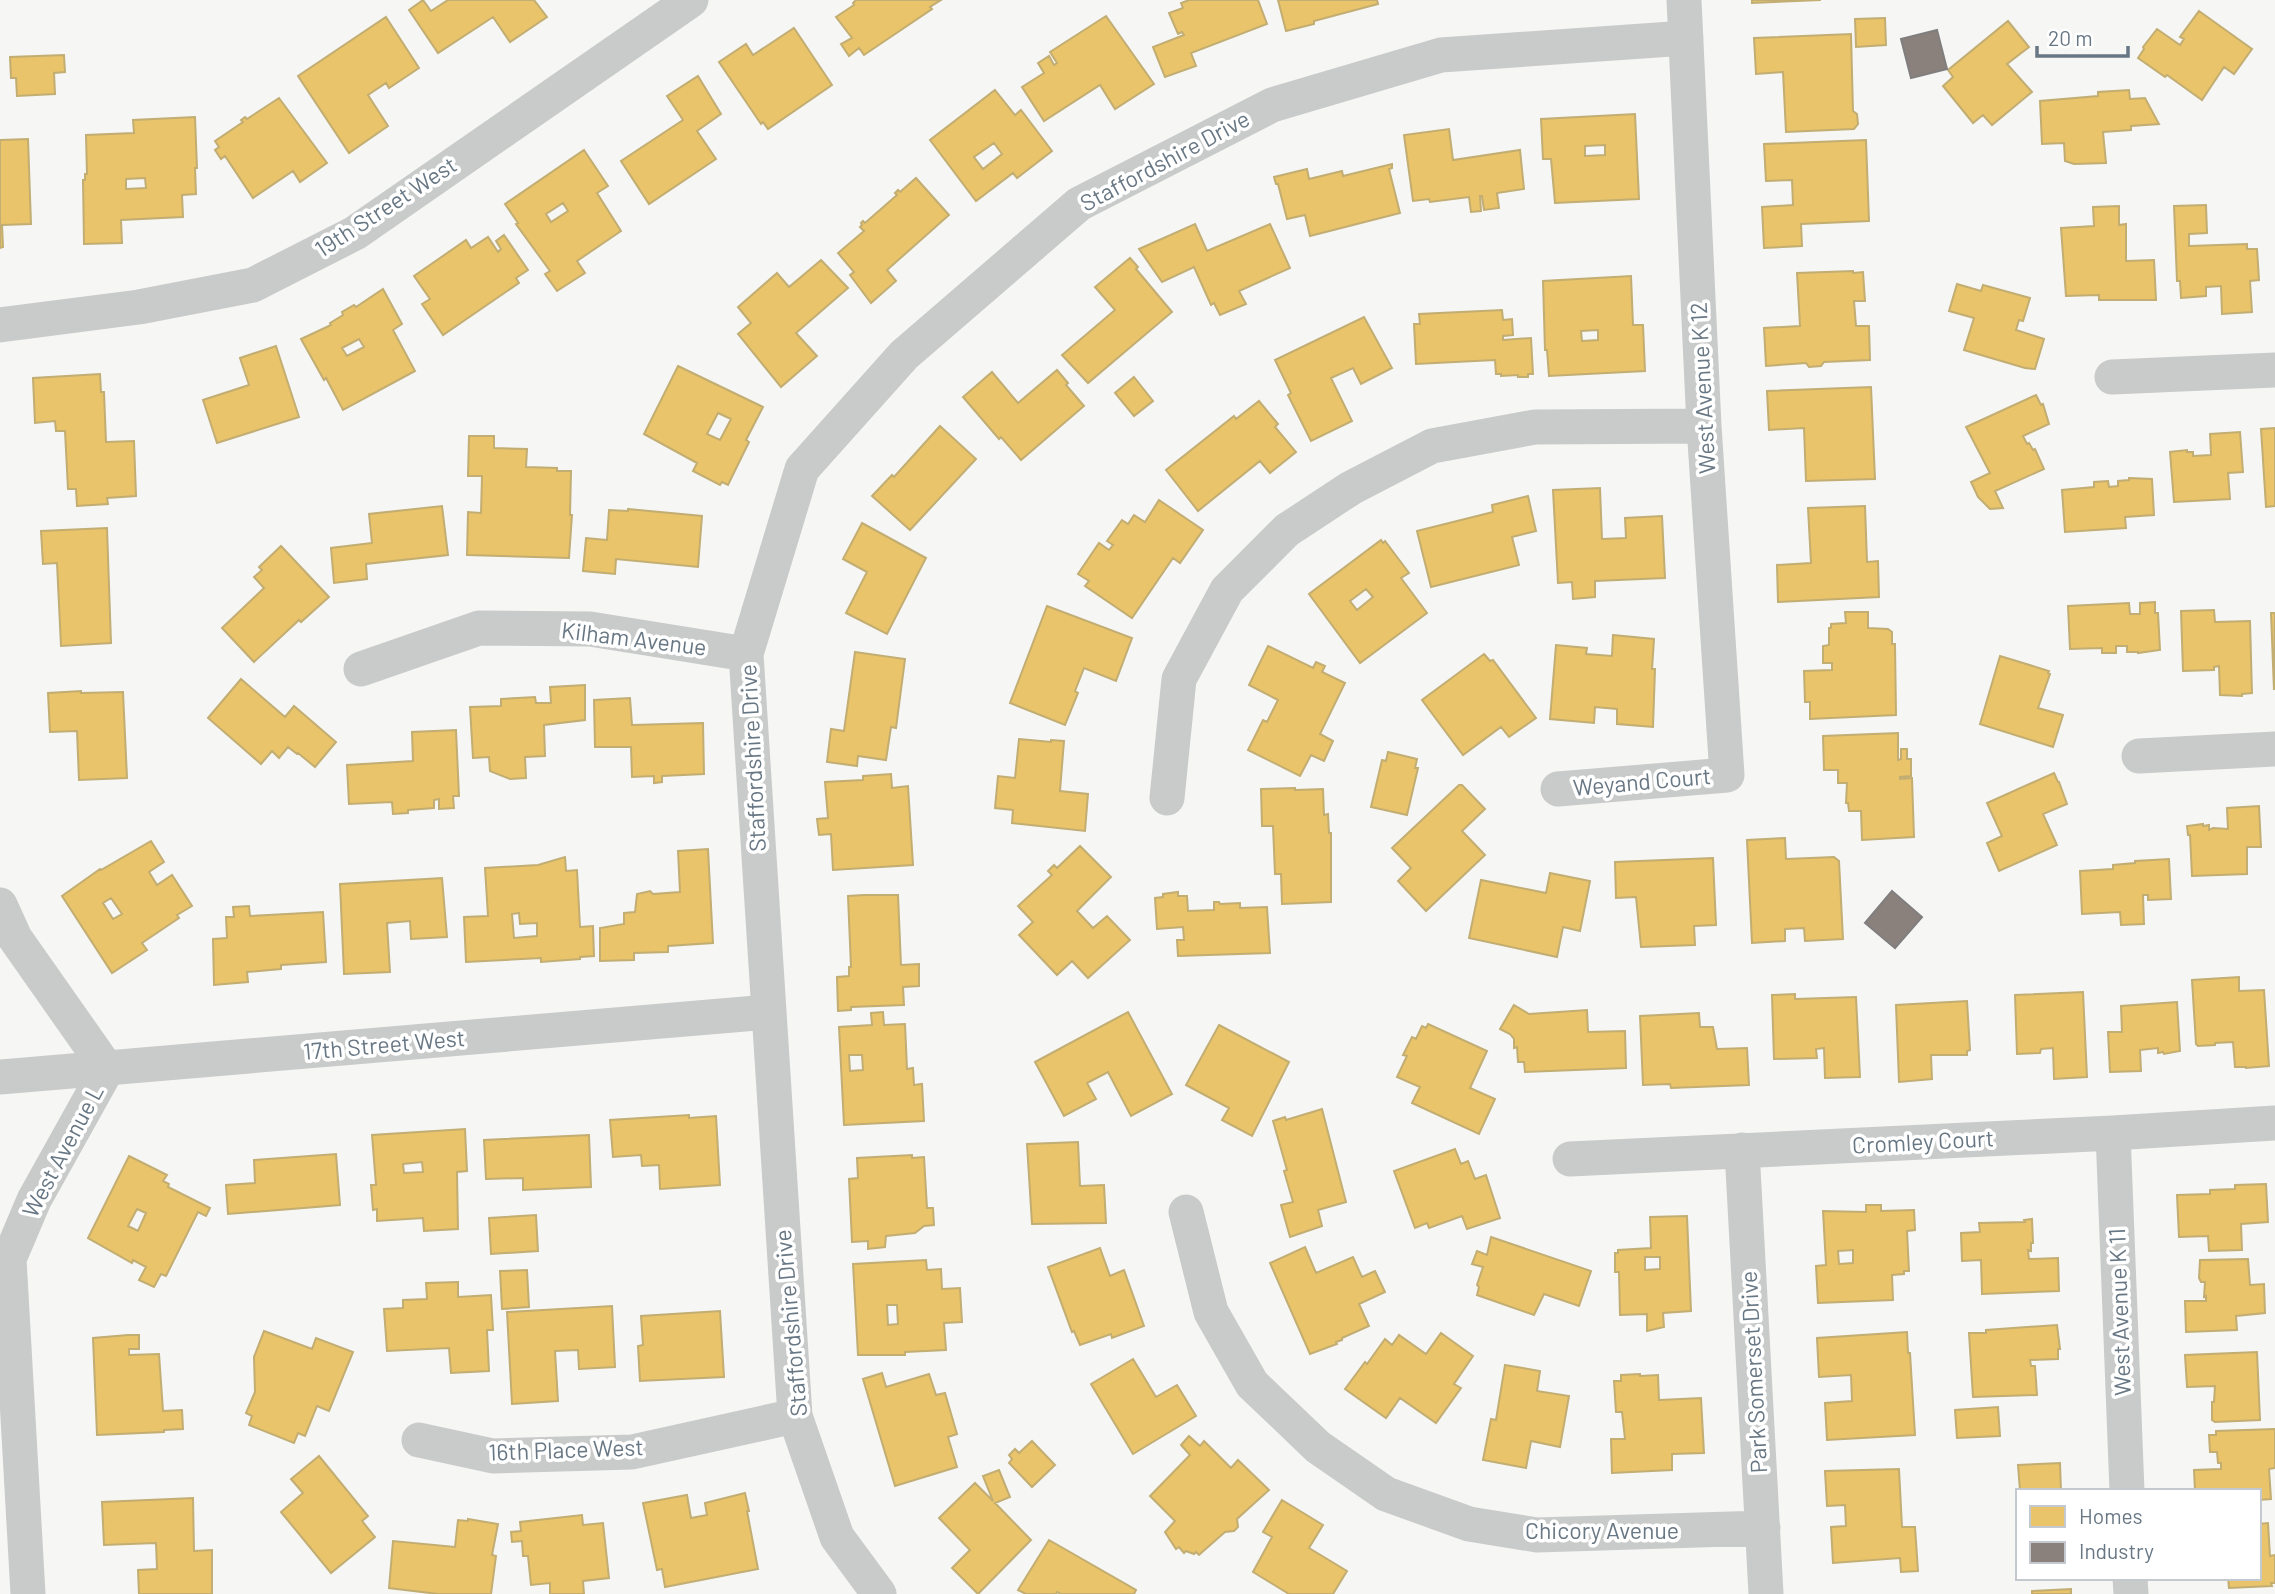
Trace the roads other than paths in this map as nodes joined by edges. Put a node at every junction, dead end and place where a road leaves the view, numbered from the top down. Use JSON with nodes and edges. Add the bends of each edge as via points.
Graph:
{"nodes":[{"id":1,"x":691,"y":0,"type":"edge"},
{"id":2,"x":1685,"y":0,"type":"edge"},
{"id":3,"x":1686,"y":38,"type":"junction"},
{"id":4,"x":0,"y":325,"type":"edge"},
{"id":5,"x":2275,"y":370,"type":"edge"},
{"id":6,"x":2112,"y":377,"type":"dead end"},
{"id":7,"x":1704,"y":426,"type":"junction"},
{"id":8,"x":746,"y":654,"type":"junction"},
{"id":9,"x":361,"y":669,"type":"dead end"},
{"id":10,"x":2275,"y":749,"type":"edge"},
{"id":11,"x":2139,"y":756,"type":"dead end"},
{"id":12,"x":1727,"y":775,"type":"joint"},
{"id":13,"x":1558,"y":789,"type":"dead end"},
{"id":14,"x":1167,"y":798,"type":"dead end"},
{"id":15,"x":0,"y":905,"type":"edge"},
{"id":16,"x":769,"y":1012,"type":"junction"},
{"id":17,"x":107,"y":1069,"type":"junction"},
{"id":18,"x":0,"y":1077,"type":"edge"},
{"id":19,"x":2275,"y":1123,"type":"edge"},
{"id":20,"x":2113,"y":1133,"type":"junction"},
{"id":21,"x":1742,"y":1150,"type":"junction"},
{"id":22,"x":1570,"y":1159,"type":"dead end"},
{"id":23,"x":1186,"y":1212,"type":"dead end"},
{"id":24,"x":795,"y":1416,"type":"junction"},
{"id":25,"x":419,"y":1440,"type":"dead end"},
{"id":26,"x":2127,"y":1489,"type":"edge"},
{"id":27,"x":1763,"y":1528,"type":"junction"},
{"id":28,"x":29,"y":1594,"type":"edge"},
{"id":29,"x":879,"y":1594,"type":"edge"},
{"id":30,"x":1766,"y":1594,"type":"edge"}],
"edges":[{"from":1,"to":4,"type":"street","name":"19th Street West","via":[[355,233],[253,285],[139,307]]},
{"from":2,"to":3,"type":"street","name":"West Avenue K 12"},
{"from":3,"to":7,"type":"street","name":"West Avenue K 12"},
{"from":3,"to":8,"type":"street","name":"Staffordshire Drive","via":[[1441,55],[1272,105],[1079,204],[904,355],[802,469]]},
{"from":5,"to":6,"type":"street"},
{"from":7,"to":12,"type":"street","name":"West Avenue K 12"},
{"from":7,"to":14,"type":"street","via":[[1535,427],[1432,446],[1351,488],[1287,530],[1227,590],[1179,679]]},
{"from":8,"to":9,"type":"street","name":"Kilham Avenue","via":[[590,629],[479,628]]},
{"from":8,"to":16,"type":"street","name":"Staffordshire Drive"},
{"from":10,"to":11,"type":"street"},
{"from":12,"to":13,"type":"street","name":"Weyand Court"},
{"from":15,"to":17,"type":"street","name":"West Avenue L","via":[[15,938]]},
{"from":16,"to":17,"type":"street","name":"17th Street West"},
{"from":16,"to":24,"type":"street","name":"Staffordshire Drive"},
{"from":17,"to":18,"type":"street","name":"17th Street West"},
{"from":17,"to":28,"type":"street","name":"West Avenue L","via":[[34,1200],[9,1259]]},
{"from":19,"to":20,"type":"street","name":"Cromley Court"},
{"from":20,"to":21,"type":"street","name":"Cromley Court"},
{"from":20,"to":26,"type":"street","name":"West Avenue K 11"},
{"from":21,"to":22,"type":"street","name":"Cromley Court"},
{"from":21,"to":27,"type":"street","name":"Park Somerset Drive"},
{"from":23,"to":27,"type":"street","name":"Chicory Avenue","via":[[1211,1312],[1252,1384],[1318,1447],[1386,1494],[1469,1524],[1537,1535]]},
{"from":24,"to":25,"type":"street","name":"16th Place West","via":[[632,1452],[493,1456]]},
{"from":24,"to":29,"type":"street","name":"Staffordshire Drive","via":[[837,1537]]},
{"from":27,"to":30,"type":"street","name":"Park Somerset Drive"}]}
